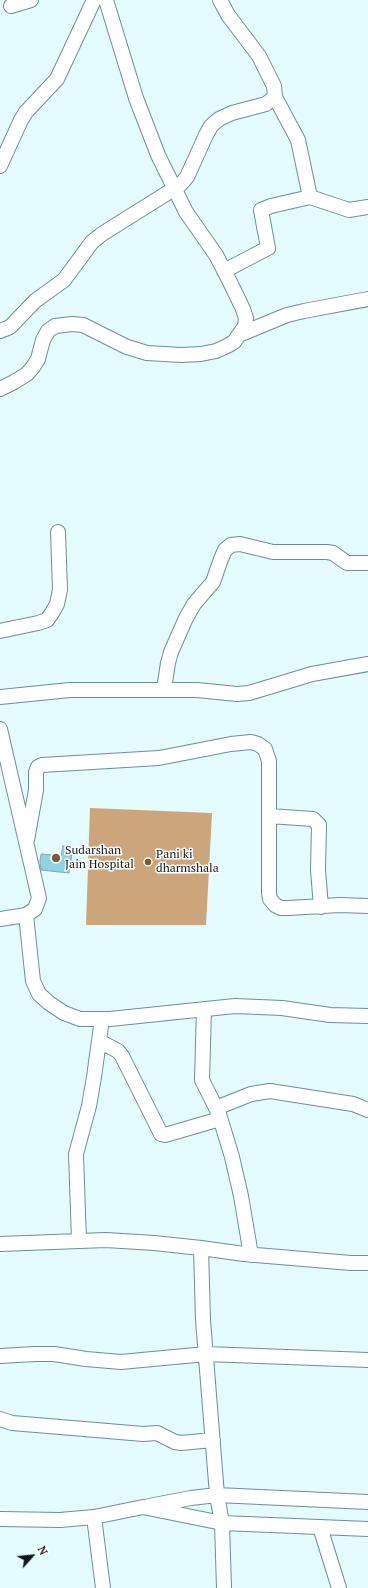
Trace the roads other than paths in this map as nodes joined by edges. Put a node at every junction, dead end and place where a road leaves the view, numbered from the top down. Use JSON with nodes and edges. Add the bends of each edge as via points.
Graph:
{"nodes":[{"id":1,"x":31,"y":0,"type":"edge"},
{"id":2,"x":94,"y":0,"type":"edge"},
{"id":3,"x":106,"y":0,"type":"edge"},
{"id":4,"x":220,"y":0,"type":"edge"},
{"id":5,"x":11,"y":6,"type":"dead end"},
{"id":6,"x":275,"y":97,"type":"junction"},
{"id":7,"x":0,"y":166,"type":"edge"},
{"id":8,"x":173,"y":188,"type":"junction"},
{"id":9,"x":310,"y":197,"type":"junction"},
{"id":10,"x":368,"y":207,"type":"edge"},
{"id":11,"x":224,"y":271,"type":"junction"},
{"id":12,"x":368,"y":299,"type":"edge"},
{"id":13,"x":0,"y":331,"type":"edge"},
{"id":14,"x":241,"y":334,"type":"junction"},
{"id":15,"x":0,"y":389,"type":"edge"},
{"id":16,"x":58,"y":532,"type":"dead end"},
{"id":17,"x":368,"y":563,"type":"edge"},
{"id":18,"x":0,"y":631,"type":"edge"},
{"id":19,"x":368,"y":664,"type":"edge"},
{"id":20,"x":164,"y":689,"type":"junction"},
{"id":21,"x":0,"y":697,"type":"edge"},
{"id":22,"x":0,"y":728,"type":"edge"},
{"id":23,"x":269,"y":816,"type":"junction"},
{"id":24,"x":27,"y":840,"type":"junction"},
{"id":25,"x":321,"y":906,"type":"junction"},
{"id":26,"x":368,"y":906,"type":"edge"},
{"id":27,"x":26,"y":915,"type":"junction"},
{"id":28,"x":0,"y":918,"type":"edge"},
{"id":29,"x":204,"y":1009,"type":"junction"},
{"id":30,"x":368,"y":1016,"type":"edge"},
{"id":31,"x":102,"y":1019,"type":"junction"},
{"id":32,"x":99,"y":1040,"type":"junction"},
{"id":33,"x":368,"y":1110,"type":"edge"},
{"id":34,"x":218,"y":1114,"type":"junction"},
{"id":35,"x":79,"y":1241,"type":"junction"},
{"id":36,"x":0,"y":1244,"type":"edge"},
{"id":37,"x":202,"y":1248,"type":"junction"},
{"id":38,"x":251,"y":1255,"type":"junction"},
{"id":39,"x":368,"y":1264,"type":"edge"},
{"id":40,"x":206,"y":1354,"type":"junction"},
{"id":41,"x":0,"y":1356,"type":"edge"},
{"id":42,"x":368,"y":1360,"type":"edge"},
{"id":43,"x":0,"y":1419,"type":"edge"},
{"id":44,"x":213,"y":1440,"type":"junction"},
{"id":45,"x":218,"y":1495,"type":"junction"},
{"id":46,"x":368,"y":1502,"type":"edge"},
{"id":47,"x":143,"y":1507,"type":"junction"},
{"id":48,"x":94,"y":1517,"type":"junction"},
{"id":49,"x":0,"y":1519,"type":"edge"},
{"id":50,"x":222,"y":1523,"type":"junction"},
{"id":51,"x":320,"y":1527,"type":"junction"},
{"id":52,"x":368,"y":1529,"type":"edge"},
{"id":53,"x":103,"y":1588,"type":"edge"},
{"id":54,"x":224,"y":1588,"type":"edge"},
{"id":55,"x":339,"y":1588,"type":"edge"}],
"edges":[{"from":1,"to":5,"type":"street"},
{"from":2,"to":7,"type":"street","via":[[57,79],[26,112]]},
{"from":3,"to":8,"type":"street","via":[[142,115]]},
{"from":4,"to":6,"type":"street","via":[[228,15],[259,56],[274,86]]},
{"from":6,"to":8,"type":"street","via":[[266,104],[232,113],[211,126],[187,177]]},
{"from":6,"to":9,"type":"street","via":[[298,140]]},
{"from":8,"to":11,"type":"street"},
{"from":8,"to":13,"type":"street","via":[[92,242],[64,280],[35,301],[10,327]]},
{"from":9,"to":10,"type":"street","via":[[349,210]]},
{"from":9,"to":11,"type":"street","via":[[261,210],[268,248]]},
{"from":11,"to":14,"type":"street","via":[[246,318]]},
{"from":12,"to":14,"type":"street","via":[[287,315]]},
{"from":14,"to":15,"type":"street","via":[[234,342],[216,351],[163,355],[127,347],[83,325],[55,326],[48,331],[43,340],[34,367],[27,374]]},
{"from":16,"to":18,"type":"street","via":[[60,590],[52,614],[47,620],[38,623]]},
{"from":17,"to":20,"type":"street","via":[[347,563],[327,552],[273,552],[240,544],[231,545],[221,558],[214,582],[194,604],[186,618],[171,652]]},
{"from":19,"to":20,"type":"street","via":[[312,674],[237,694]]},
{"from":20,"to":21,"type":"street","via":[[70,690]]},
{"from":22,"to":24,"type":"street"},
{"from":23,"to":24,"type":"street","via":[[268,754],[258,744],[243,742],[159,758],[42,765],[36,772],[36,790]]},
{"from":23,"to":25,"type":"street","via":[[313,819],[319,825],[318,870]]},
{"from":23,"to":25,"type":"street","via":[[270,899],[281,908]]},
{"from":24,"to":27,"type":"street","via":[[40,898],[36,909]]},
{"from":25,"to":26,"type":"street"},
{"from":27,"to":28,"type":"street"},
{"from":27,"to":31,"type":"street","via":[[33,981],[39,994],[64,1013],[80,1019]]},
{"from":29,"to":30,"type":"street","via":[[256,1006],[330,1015]]},
{"from":29,"to":31,"type":"street"},
{"from":29,"to":34,"type":"street","via":[[202,1080]]},
{"from":31,"to":32,"type":"street"},
{"from":32,"to":34,"type":"street","via":[[118,1050],[122,1056],[161,1134],[165,1135]]},
{"from":32,"to":35,"type":"street","via":[[89,1106],[76,1154]]},
{"from":33,"to":34,"type":"street","via":[[353,1104],[270,1090],[251,1094]]},
{"from":34,"to":38,"type":"street","via":[[232,1157]]},
{"from":35,"to":36,"type":"street"},
{"from":35,"to":37,"type":"street","via":[[106,1240]]},
{"from":37,"to":38,"type":"street"},
{"from":37,"to":40,"type":"street"},
{"from":38,"to":39,"type":"street"},
{"from":40,"to":41,"type":"street","via":[[121,1362],[54,1354]]},
{"from":40,"to":42,"type":"street"},
{"from":40,"to":44,"type":"street"},
{"from":43,"to":44,"type":"street","via":[[12,1423],[156,1433],[181,1443]]},
{"from":44,"to":45,"type":"street"},
{"from":45,"to":46,"type":"street"},
{"from":45,"to":47,"type":"street"},
{"from":45,"to":50,"type":"street"},
{"from":47,"to":48,"type":"street"},
{"from":47,"to":50,"type":"street"},
{"from":48,"to":49,"type":"street","via":[[60,1520]]},
{"from":48,"to":53,"type":"street"},
{"from":50,"to":51,"type":"street"},
{"from":50,"to":54,"type":"street"},
{"from":51,"to":52,"type":"street"},
{"from":51,"to":55,"type":"street"}]}
